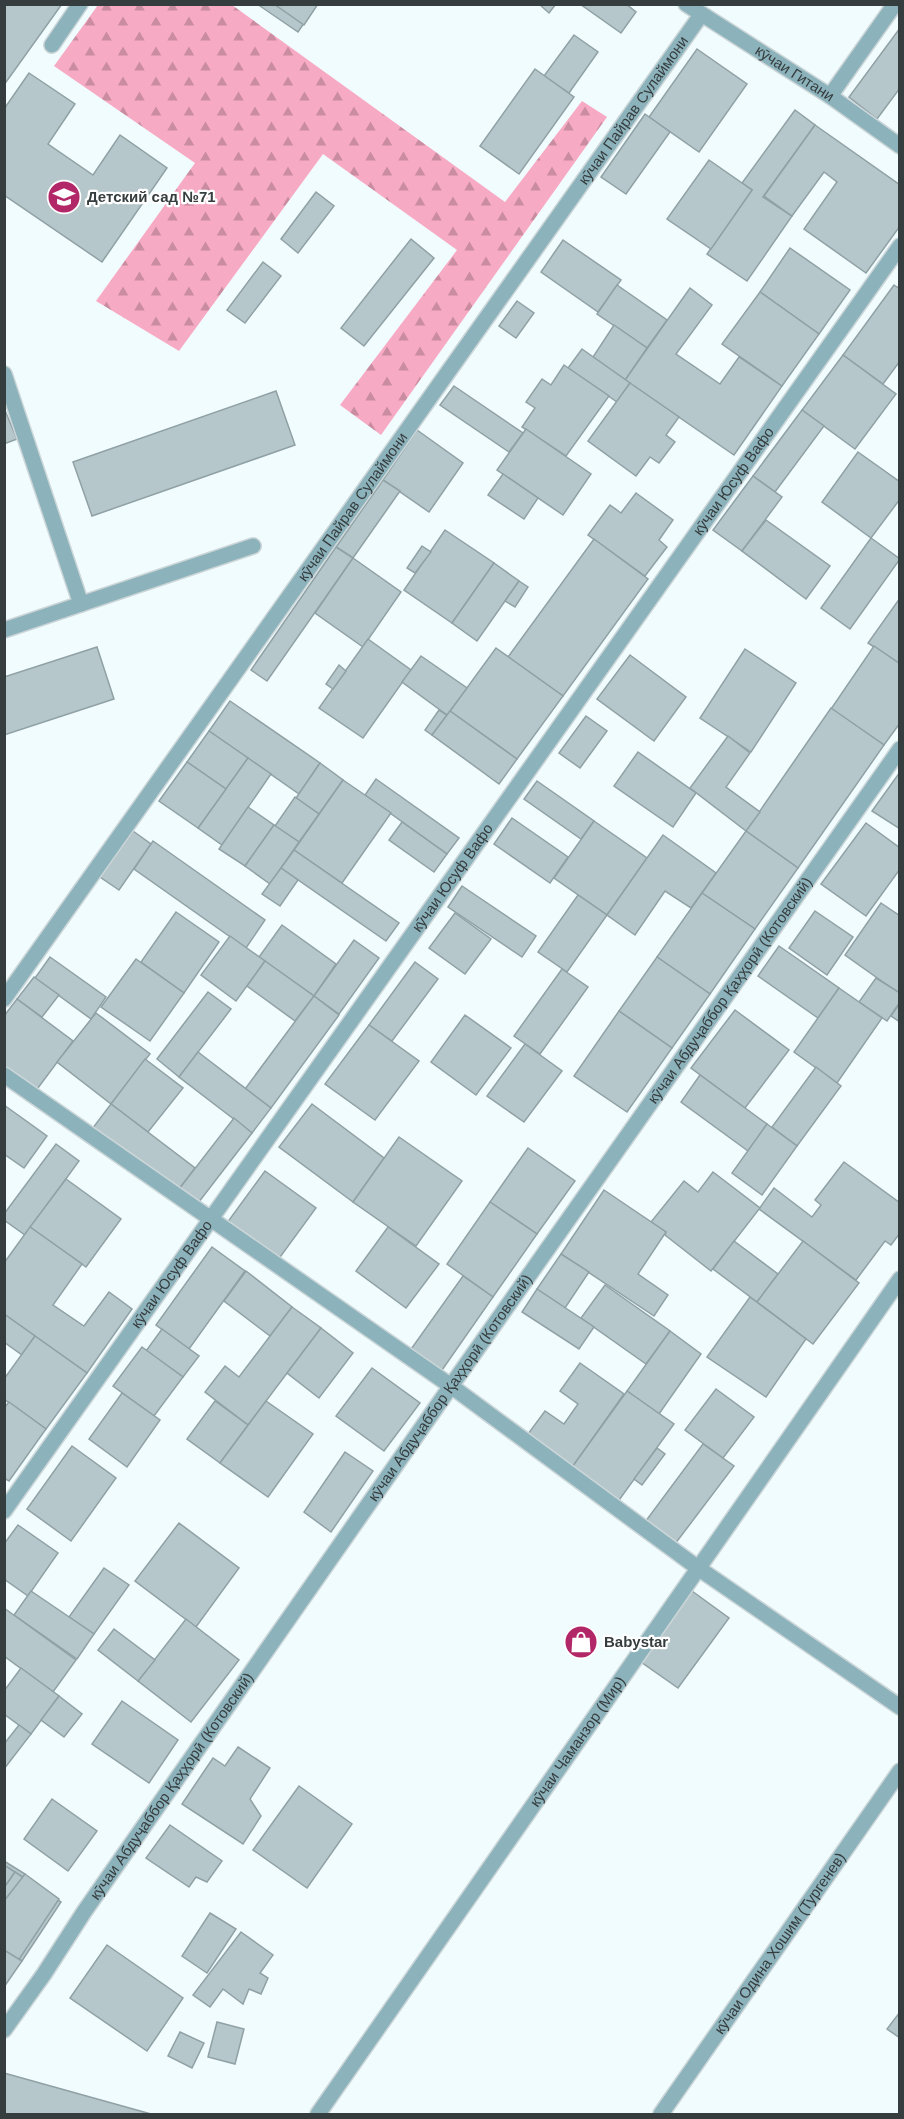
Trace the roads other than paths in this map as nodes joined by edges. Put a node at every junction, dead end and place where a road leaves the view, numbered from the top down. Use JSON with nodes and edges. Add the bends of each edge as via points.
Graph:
{"nodes":[{"id":1,"x":80,"y":4,"type":"edge"},
{"id":2,"x":686,"y":4,"type":"edge"},
{"id":3,"x":895,"y":4,"type":"edge"},
{"id":4,"x":701,"y":15,"type":"junction"},
{"id":5,"x":52,"y":45,"type":"dead end"},
{"id":6,"x":830,"y":96,"type":"junction"},
{"id":7,"x":900,"y":146,"type":"edge"},
{"id":8,"x":900,"y":246,"type":"edge"},
{"id":9,"x":4,"y":374,"type":"edge"},
{"id":10,"x":253,"y":546,"type":"dead end"},
{"id":11,"x":81,"y":604,"type":"junction"},
{"id":12,"x":4,"y":630,"type":"edge"},
{"id":13,"x":900,"y":749,"type":"edge"},
{"id":14,"x":4,"y":999,"type":"edge"},
{"id":15,"x":4,"y":1075,"type":"edge"},
{"id":16,"x":210,"y":1219,"type":"junction"},
{"id":17,"x":900,"y":1279,"type":"edge"},
{"id":18,"x":451,"y":1386,"type":"junction"},
{"id":19,"x":4,"y":1511,"type":"edge"},
{"id":20,"x":698,"y":1568,"type":"junction"},
{"id":21,"x":900,"y":1707,"type":"edge"},
{"id":22,"x":900,"y":1771,"type":"edge"},
{"id":23,"x":4,"y":2030,"type":"edge"},
{"id":24,"x":318,"y":2115,"type":"edge"},
{"id":25,"x":661,"y":2115,"type":"edge"}],
"edges":[{"from":1,"to":5,"type":"street"},
{"from":2,"to":4,"type":"street","name":"кӯчаи Гитани"},
{"from":3,"to":6,"type":"street"},
{"from":4,"to":6,"type":"street","name":"кӯчаи Гитани"},
{"from":4,"to":14,"type":"street","name":"кӯчаи Пайрав Сулаймони"},
{"from":6,"to":7,"type":"street","name":"кӯчаи Гитани"},
{"from":8,"to":16,"type":"street","name":"кӯчаи Юсуф Вафо"},
{"from":9,"to":11,"type":"street"},
{"from":10,"to":11,"type":"street"},
{"from":11,"to":12,"type":"street"},
{"from":13,"to":18,"type":"street","name":"кӯчаи Абдуҷаббор Қаҳҳорӣ (Котовский)"},
{"from":15,"to":16,"type":"street"},
{"from":16,"to":18,"type":"street"},
{"from":16,"to":19,"type":"street","name":"кӯчаи Юсуф Вафо"},
{"from":17,"to":20,"type":"street","name":"кӯчаи Чаманзор (Мир)"},
{"from":18,"to":20,"type":"street"},
{"from":18,"to":23,"type":"street","name":"кӯчаи Абдуҷаббор Қаҳҳорӣ (Котовский)"},
{"from":20,"to":21,"type":"street"},
{"from":20,"to":24,"type":"street","name":"кӯчаи Чаманзор (Мир)"},
{"from":22,"to":25,"type":"street","name":"кӯчаи Одина Хошим (Тургенев)"}]}
